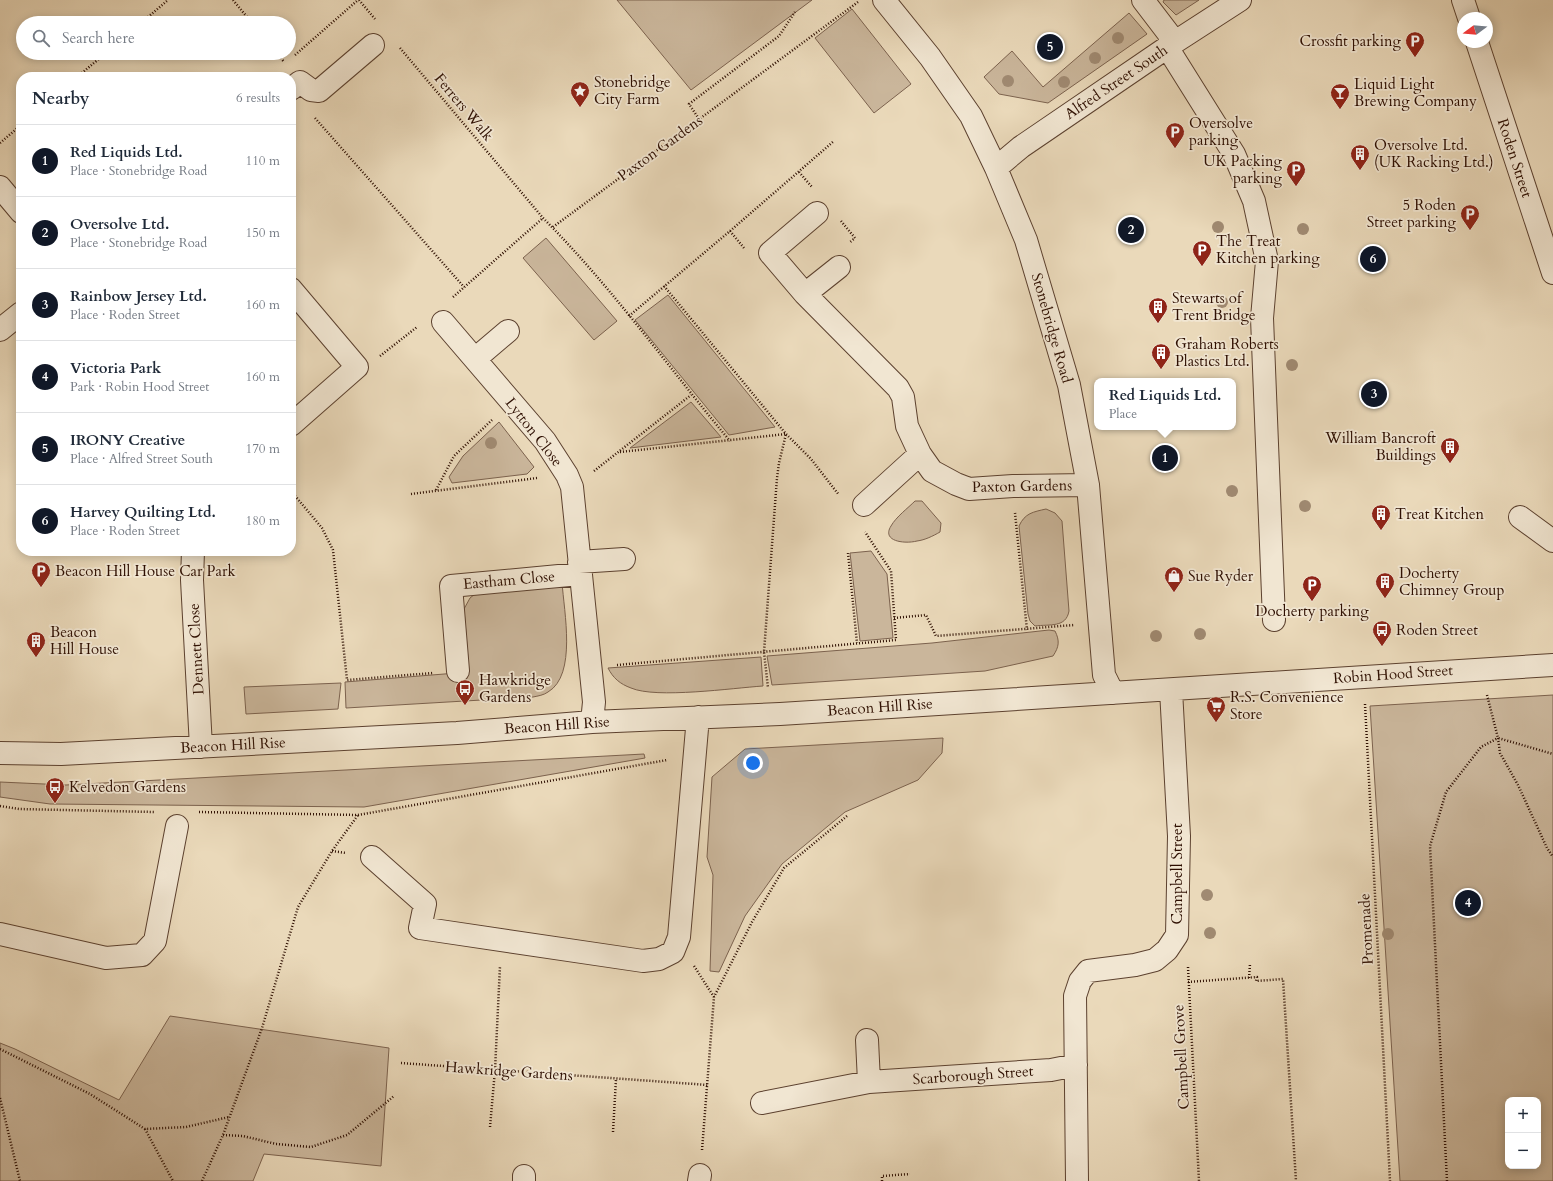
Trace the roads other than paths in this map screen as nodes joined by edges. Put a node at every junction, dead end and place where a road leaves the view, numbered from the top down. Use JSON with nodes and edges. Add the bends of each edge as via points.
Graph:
{"nodes":[{"id":1,"x":884,"y":0,"type":"edge"},
{"id":2,"x":1143,"y":0,"type":"edge"},
{"id":3,"x":1240,"y":0,"type":"edge"},
{"id":4,"x":1463,"y":0,"type":"edge"},
{"id":5,"x":1467,"y":12,"type":"edge"},
{"id":6,"x":1171,"y":44,"type":"junction"},
{"id":7,"x":373,"y":45,"type":"dead end"},
{"id":8,"x":1478,"y":48,"type":"edge"},
{"id":9,"x":296,"y":85,"type":"edge"},
{"id":10,"x":996,"y":168,"type":"junction"},
{"id":11,"x":0,"y":187,"type":"edge"},
{"id":12,"x":16,"y":206,"type":"edge"},
{"id":13,"x":817,"y":213,"type":"dead end"},
{"id":14,"x":1546,"y":231,"type":"edge"},
{"id":15,"x":838,"y":267,"type":"dead end"},
{"id":16,"x":1553,"y":273,"type":"edge"},
{"id":17,"x":296,"y":294,"type":"edge"},
{"id":18,"x":805,"y":294,"type":"junction"},
{"id":19,"x":16,"y":317,"type":"edge"},
{"id":20,"x":443,"y":322,"type":"dead end"},
{"id":21,"x":0,"y":330,"type":"edge"},
{"id":22,"x":508,"y":331,"type":"dead end"},
{"id":23,"x":475,"y":359,"type":"junction"},
{"id":24,"x":296,"y":421,"type":"edge"},
{"id":25,"x":920,"y":454,"type":"junction"},
{"id":26,"x":1088,"y":485,"type":"junction"},
{"id":27,"x":859,"y":510,"type":"road end"},
{"id":28,"x":1520,"y":517,"type":"dead end"},
{"id":29,"x":1553,"y":541,"type":"edge"},
{"id":30,"x":193,"y":556,"type":"edge"},
{"id":31,"x":624,"y":559,"type":"dead end"},
{"id":32,"x":579,"y":568,"type":"junction"},
{"id":33,"x":1274,"y":620,"type":"dead end"},
{"id":34,"x":1553,"y":665,"type":"edge"},
{"id":35,"x":458,"y":671,"type":"road end"},
{"id":36,"x":1172,"y":690,"type":"junction"},
{"id":37,"x":1113,"y":693,"type":"junction"},
{"id":38,"x":698,"y":717,"type":"junction"},
{"id":39,"x":592,"y":722,"type":"junction"},
{"id":40,"x":201,"y":746,"type":"junction"},
{"id":41,"x":0,"y":753,"type":"edge"},
{"id":42,"x":185,"y":819,"type":"road end"},
{"id":43,"x":372,"y":857,"type":"dead end"},
{"id":44,"x":0,"y":934,"type":"edge"},
{"id":45,"x":867,"y":1040,"type":"dead end"},
{"id":46,"x":1076,"y":1065,"type":"junction"},
{"id":47,"x":869,"y":1082,"type":"junction"},
{"id":48,"x":762,"y":1103,"type":"dead end"},
{"id":49,"x":1077,"y":1181,"type":"edge"}],
"edges":[{"from":1,"to":10,"type":"street","name":"Stonebridge Road","via":[[930,57],[971,116]]},
{"from":2,"to":6,"type":"street"},
{"from":3,"to":6,"type":"street","name":"Alfred Street South"},
{"from":4,"to":5,"type":"street"},
{"from":6,"to":10,"type":"street","name":"Alfred Street South","via":[[1021,147]]},
{"from":6,"to":33,"type":"street","via":[[1234,154],[1254,201],[1267,261],[1262,318]]},
{"from":7,"to":9,"type":"street","via":[[319,91]]},
{"from":8,"to":14,"type":"street","name":"Roden Street"},
{"from":10,"to":26,"type":"street","name":"Stonebridge Road","via":[[1026,240],[1041,287],[1068,385]]},
{"from":11,"to":12,"type":"street"},
{"from":13,"to":18,"type":"street","name":"Paxton Gardens","via":[[770,253]]},
{"from":14,"to":16,"type":"street","name":"Roden Street"},
{"from":15,"to":18,"type":"street"},
{"from":17,"to":24,"type":"street","via":[[357,367]]},
{"from":18,"to":25,"type":"street","name":"Paxton Gardens","via":[[898,388],[903,397],[907,426]]},
{"from":19,"to":21,"type":"street"},
{"from":20,"to":23,"type":"street","name":"Lytton Close"},
{"from":22,"to":23,"type":"street"},
{"from":23,"to":32,"type":"street","name":"Lytton Close","via":[[545,442],[569,481]]},
{"from":25,"to":26,"type":"street","name":"Paxton Gardens","via":[[932,472],[969,489]]},
{"from":25,"to":27,"type":"street"},
{"from":26,"to":37,"type":"street","name":"Stonebridge Road","via":[[1104,675]]},
{"from":28,"to":29,"type":"street"},
{"from":30,"to":40,"type":"street","name":"Dennett Close"},
{"from":31,"to":32,"type":"street"},
{"from":32,"to":35,"type":"street","name":"Eastham Close","via":[[451,586]]},
{"from":32,"to":39,"type":"street","name":"Lytton Close","via":[[594,702]]},
{"from":34,"to":36,"type":"street","name":"Robin Hood Street"},
{"from":36,"to":37,"type":"street","name":"Robin Hood Street"},
{"from":36,"to":46,"type":"street","name":"Campbell Street","via":[[1179,836],[1177,935],[1167,950],[1155,960],[1088,971],[1080,981],[1075,996]]},
{"from":37,"to":38,"type":"street","name":"Beacon Hill Rise"},
{"from":38,"to":39,"type":"street","name":"Beacon Hill Rise"},
{"from":38,"to":43,"type":"street","via":[[679,937],[673,952],[659,959],[643,961],[420,928],[425,904]]},
{"from":39,"to":40,"type":"street","name":"Beacon Hill Rise","via":[[457,733]]},
{"from":40,"to":41,"type":"street","name":"Beacon Hill Rise","via":[[61,754]]},
{"from":42,"to":44,"type":"street","via":[[155,941],[142,955],[106,958]]},
{"from":45,"to":47,"type":"street"},
{"from":46,"to":47,"type":"street","name":"Scarborough Street","via":[[1051,1070]]},
{"from":46,"to":49,"type":"street","name":"Campbell Street"},
{"from":47,"to":48,"type":"street","name":"Scarborough Street"}]}
